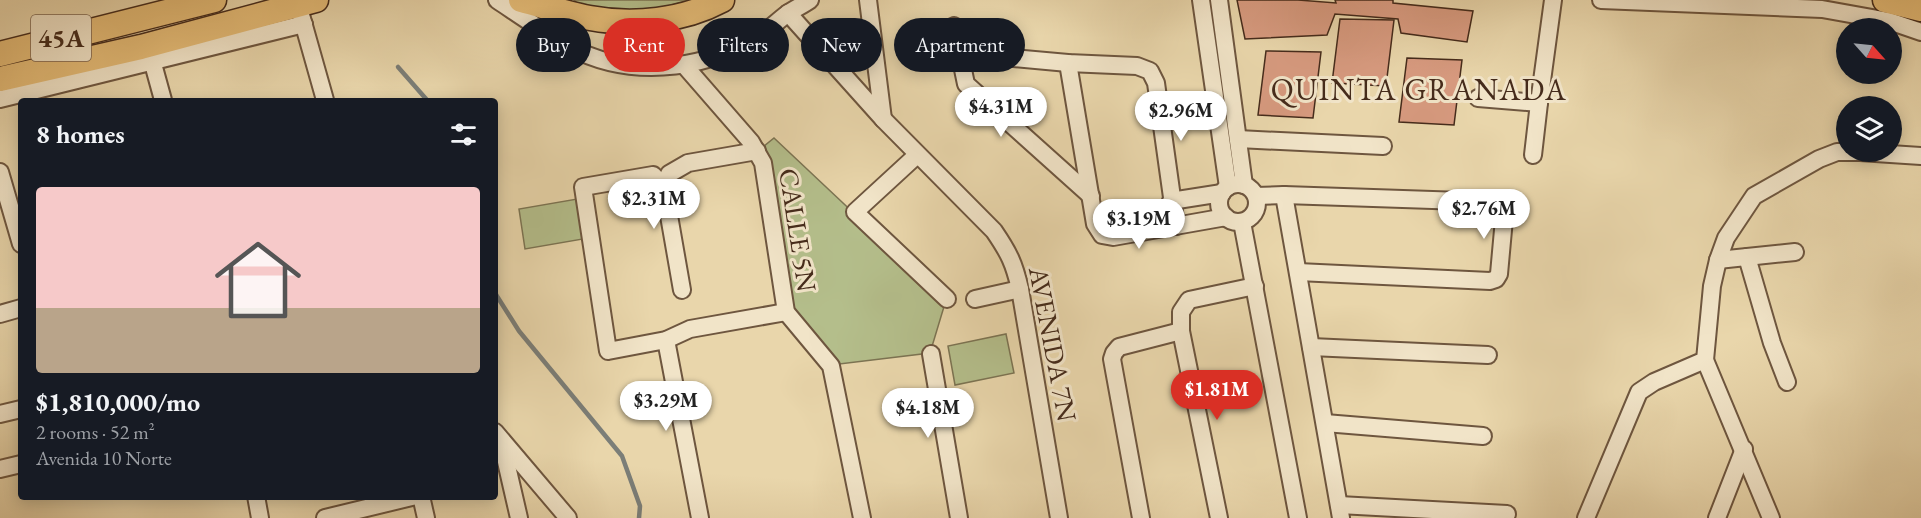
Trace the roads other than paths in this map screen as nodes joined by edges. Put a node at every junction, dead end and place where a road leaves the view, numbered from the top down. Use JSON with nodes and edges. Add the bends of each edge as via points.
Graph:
{"nodes":[{"id":1,"x":497,"y":0,"type":"edge"},
{"id":2,"x":522,"y":0,"type":"edge"},
{"id":3,"x":722,"y":0,"type":"edge"},
{"id":4,"x":810,"y":0,"type":"edge"},
{"id":5,"x":868,"y":0,"type":"edge"},
{"id":6,"x":1201,"y":0,"type":"edge"},
{"id":7,"x":1219,"y":0,"type":"edge"},
{"id":8,"x":1553,"y":0,"type":"edge"},
{"id":9,"x":1601,"y":0,"type":"edge"},
{"id":10,"x":1885,"y":0,"type":"edge"},
{"id":11,"x":199,"y":2,"type":"edge"},
{"id":12,"x":1921,"y":9,"type":"edge"},
{"id":13,"x":306,"y":10,"type":"edge"},
{"id":14,"x":789,"y":13,"type":"junction"},
{"id":15,"x":1921,"y":32,"type":"edge"},
{"id":16,"x":0,"y":54,"type":"edge"},
{"id":17,"x":1025,"y":59,"type":"edge"},
{"id":18,"x":152,"y":60,"type":"junction"},
{"id":19,"x":603,"y":60,"type":"edge"},
{"id":20,"x":1068,"y":63,"type":"junction"},
{"id":21,"x":685,"y":65,"type":"edge"},
{"id":22,"x":685,"y":66,"type":"edge"},
{"id":23,"x":964,"y":72,"type":"edge"},
{"id":24,"x":0,"y":79,"type":"edge"},
{"id":25,"x":162,"y":98,"type":"edge"},
{"id":26,"x":325,"y":98,"type":"edge"},
{"id":27,"x":1478,"y":98,"type":"dead end"},
{"id":28,"x":0,"y":99,"type":"edge"},
{"id":29,"x":1539,"y":103,"type":"junction"},
{"id":30,"x":884,"y":119,"type":"junction"},
{"id":31,"x":1238,"y":139,"type":"junction"},
{"id":32,"x":1383,"y":146,"type":"dead end"},
{"id":33,"x":757,"y":151,"type":"junction"},
{"id":34,"x":917,"y":155,"type":"junction"},
{"id":35,"x":1533,"y":155,"type":"dead end"},
{"id":36,"x":1921,"y":156,"type":"edge"},
{"id":37,"x":0,"y":172,"type":"edge"},
{"id":38,"x":664,"y":187,"type":"junction"},
{"id":39,"x":1238,"y":190,"type":"junction"},
{"id":40,"x":1284,"y":195,"type":"junction"},
{"id":41,"x":1090,"y":196,"type":"junction"},
{"id":42,"x":1172,"y":201,"type":"junction"},
{"id":43,"x":1234,"y":220,"type":"junction"},
{"id":44,"x":1176,"y":226,"type":"junction"},
{"id":45,"x":18,"y":234,"type":"edge"},
{"id":46,"x":1795,"y":252,"type":"dead end"},
{"id":47,"x":1748,"y":257,"type":"junction"},
{"id":48,"x":1718,"y":260,"type":"junction"},
{"id":49,"x":1298,"y":272,"type":"junction"},
{"id":50,"x":1255,"y":286,"type":"junction"},
{"id":51,"x":1020,"y":289,"type":"junction"},
{"id":52,"x":682,"y":290,"type":"dead end"},
{"id":53,"x":947,"y":299,"type":"dead end"},
{"id":54,"x":975,"y":299,"type":"dead end"},
{"id":55,"x":18,"y":309,"type":"edge"},
{"id":56,"x":786,"y":312,"type":"junction"},
{"id":57,"x":0,"y":314,"type":"edge"},
{"id":58,"x":1181,"y":330,"type":"junction"},
{"id":59,"x":666,"y":340,"type":"junction"},
{"id":60,"x":1311,"y":347,"type":"junction"},
{"id":61,"x":931,"y":354,"type":"dead end"},
{"id":62,"x":1488,"y":355,"type":"dead end"},
{"id":63,"x":1705,"y":360,"type":"junction"},
{"id":64,"x":1787,"y":382,"type":"dead end"},
{"id":65,"x":18,"y":410,"type":"edge"},
{"id":66,"x":0,"y":414,"type":"edge"},
{"id":67,"x":1325,"y":423,"type":"junction"},
{"id":68,"x":498,"y":435,"type":"edge"},
{"id":69,"x":1483,"y":436,"type":"dead end"},
{"id":70,"x":498,"y":438,"type":"edge"},
{"id":71,"x":1743,"y":449,"type":"junction"},
{"id":72,"x":18,"y":465,"type":"edge"},
{"id":73,"x":0,"y":469,"type":"edge"},
{"id":74,"x":257,"y":500,"type":"edge"},
{"id":75,"x":399,"y":500,"type":"edge"},
{"id":76,"x":422,"y":500,"type":"edge"},
{"id":77,"x":1340,"y":512,"type":"edge"},
{"id":78,"x":1508,"y":514,"type":"dead end"},
{"id":79,"x":260,"y":518,"type":"edge"},
{"id":80,"x":325,"y":518,"type":"edge"},
{"id":81,"x":426,"y":518,"type":"edge"},
{"id":82,"x":519,"y":518,"type":"edge"},
{"id":83,"x":568,"y":518,"type":"edge"},
{"id":84,"x":700,"y":518,"type":"edge"},
{"id":85,"x":862,"y":518,"type":"edge"},
{"id":86,"x":959,"y":518,"type":"edge"},
{"id":87,"x":1059,"y":518,"type":"edge"},
{"id":88,"x":1141,"y":518,"type":"edge"},
{"id":89,"x":1219,"y":518,"type":"edge"},
{"id":90,"x":1298,"y":518,"type":"edge"},
{"id":91,"x":1586,"y":518,"type":"edge"},
{"id":92,"x":1717,"y":518,"type":"edge"},
{"id":93,"x":1771,"y":518,"type":"edge"}],
"edges":[{"from":1,"to":19,"type":"street","via":[[569,46]]},
{"from":2,"to":3,"type":"highway","via":[[590,18],[628,22],[683,15]]},
{"from":4,"to":14,"type":"street"},
{"from":5,"to":30,"type":"street"},
{"from":6,"to":39,"type":"street"},
{"from":7,"to":31,"type":"street"},
{"from":8,"to":29,"type":"street"},
{"from":9,"to":15,"type":"street","via":[[1822,9],[1889,21]]},
{"from":10,"to":12,"type":"highway"},
{"from":11,"to":16,"type":"highway","number":"45A"},
{"from":13,"to":18,"type":"street"},
{"from":13,"to":24,"type":"highway","number":"45A"},
{"from":13,"to":26,"type":"street"},
{"from":14,"to":21,"type":"street","via":[[756,39],[718,57]]},
{"from":14,"to":30,"type":"street","name":"AVENIDA 7N"},
{"from":17,"to":20,"type":"street"},
{"from":18,"to":25,"type":"street"},
{"from":18,"to":28,"type":"street"},
{"from":20,"to":41,"type":"street"},
{"from":20,"to":42,"type":"street","via":[[1137,66],[1150,71],[1156,83]]},
{"from":22,"to":33,"type":"street","name":"CALLE 5N"},
{"from":23,"to":41,"type":"street","via":[[966,84]]},
{"from":27,"to":29,"type":"street"},
{"from":29,"to":35,"type":"street"},
{"from":30,"to":34,"type":"street","name":"AVENIDA 7N"},
{"from":31,"to":32,"type":"street"},
{"from":31,"to":39,"type":"street"},
{"from":33,"to":38,"type":"street","via":[[688,164],[669,174]]},
{"from":33,"to":56,"type":"street","name":"CALLE 5N","via":[[763,163]]},
{"from":34,"to":51,"type":"street","name":"AVENIDA 7N","via":[[1007,249]]},
{"from":34,"to":53,"type":"street","via":[[855,212]]},
{"from":36,"to":48,"type":"street","via":[[1837,152],[1819,159],[1754,196],[1726,238]]},
{"from":37,"to":45,"type":"street"},
{"from":38,"to":52,"type":"street"},
{"from":38,"to":59,"type":"street","via":[[653,175],[583,187],[608,351]]},
{"from":39,"to":40,"type":"street"},
{"from":39,"to":42,"type":"street"},
{"from":39,"to":43,"type":"street","via":[[1219,201],[1220,210]]},
{"from":39,"to":43,"type":"street","via":[[1257,204],[1250,218]]},
{"from":40,"to":49,"type":"street"},
{"from":40,"to":49,"type":"street","via":[[1492,201],[1502,203],[1504,208],[1499,274],[1490,281]]},
{"from":41,"to":44,"type":"street","via":[[1095,224],[1102,235],[1113,237]]},
{"from":42,"to":44,"type":"street"},
{"from":43,"to":44,"type":"street"},
{"from":43,"to":50,"type":"street"},
{"from":46,"to":47,"type":"street"},
{"from":47,"to":48,"type":"street"},
{"from":47,"to":64,"type":"street","via":[[1772,344]]},
{"from":48,"to":63,"type":"street"},
{"from":49,"to":60,"type":"street"},
{"from":50,"to":58,"type":"street","via":[[1189,300],[1181,312]]},
{"from":50,"to":90,"type":"street"},
{"from":51,"to":54,"type":"street"},
{"from":51,"to":87,"type":"street","name":"AVENIDA 7N"},
{"from":55,"to":57,"type":"street"},
{"from":56,"to":59,"type":"street","via":[[690,329]]},
{"from":56,"to":85,"type":"street","name":"CALLE 5N","via":[[831,366]]},
{"from":58,"to":88,"type":"street","via":[[1119,347],[1112,359]]},
{"from":58,"to":89,"type":"street"},
{"from":59,"to":84,"type":"street"},
{"from":60,"to":62,"type":"street"},
{"from":60,"to":67,"type":"street"},
{"from":61,"to":86,"type":"street"},
{"from":63,"to":71,"type":"street"},
{"from":63,"to":91,"type":"street","via":[[1639,392]]},
{"from":65,"to":66,"type":"street"},
{"from":67,"to":69,"type":"street"},
{"from":67,"to":77,"type":"street"},
{"from":68,"to":83,"type":"street"},
{"from":70,"to":82,"type":"street"},
{"from":71,"to":92,"type":"street"},
{"from":71,"to":93,"type":"street"},
{"from":72,"to":73,"type":"street"},
{"from":74,"to":79,"type":"street"},
{"from":75,"to":80,"type":"street"},
{"from":76,"to":81,"type":"street"},
{"from":77,"to":78,"type":"street"}]}
